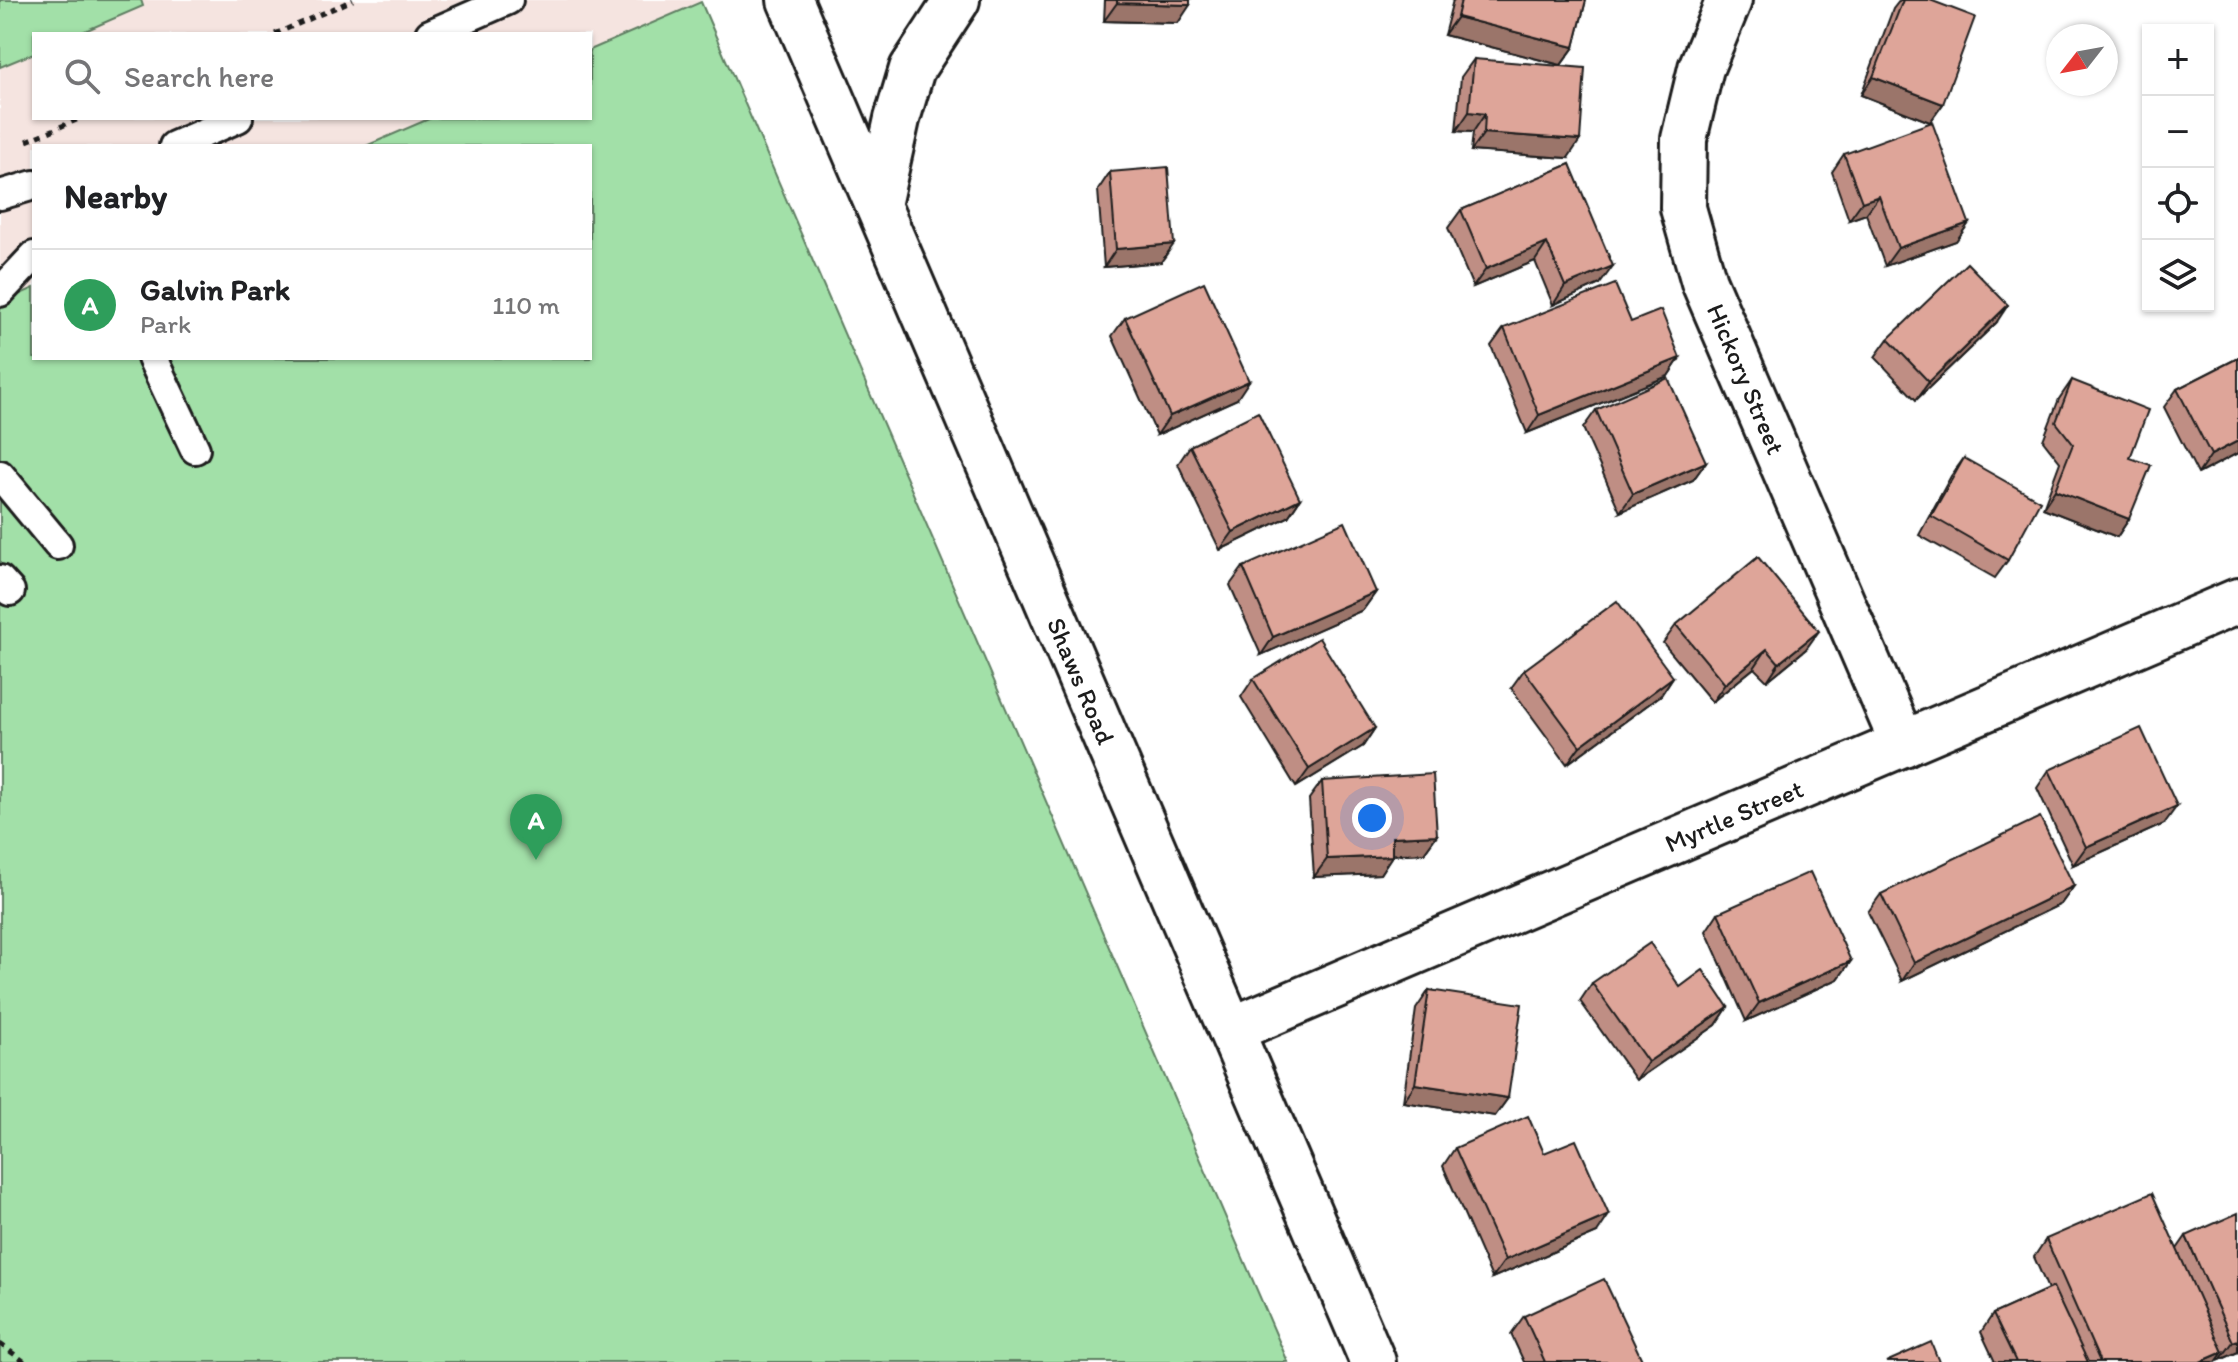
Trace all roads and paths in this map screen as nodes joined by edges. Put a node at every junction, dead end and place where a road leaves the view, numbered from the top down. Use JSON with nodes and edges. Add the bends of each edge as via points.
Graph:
{"nodes":[{"id":1,"x":353,"y":0,"type":"edge"},
{"id":2,"x":508,"y":0,"type":"edge"},
{"id":3,"x":790,"y":0,"type":"edge"},
{"id":4,"x":957,"y":0,"type":"edge"},
{"id":5,"x":1729,"y":0,"type":"edge"},
{"id":6,"x":280,"y":32,"type":"edge"},
{"id":7,"x":435,"y":32,"type":"edge"},
{"id":8,"x":76,"y":120,"type":"edge"},
{"id":9,"x":233,"y":120,"type":"edge"},
{"id":10,"x":179,"y":144,"type":"edge"},
{"id":11,"x":13,"y":147,"type":"dead end"},
{"id":12,"x":32,"y":186,"type":"edge"},
{"id":13,"x":0,"y":195,"type":"edge"},
{"id":14,"x":878,"y":205,"type":"junction"},
{"id":15,"x":32,"y":258,"type":"edge"},
{"id":16,"x":0,"y":292,"type":"edge"},
{"id":17,"x":153,"y":360,"type":"edge"},
{"id":18,"x":195,"y":449,"type":"dead end"},
{"id":19,"x":0,"y":475,"type":"edge"},
{"id":20,"x":58,"y":545,"type":"dead end"},
{"id":21,"x":2238,"y":601,"type":"edge"},
{"id":22,"x":1903,"y":744,"type":"junction"},
{"id":23,"x":1231,"y":1030,"type":"junction"},
{"id":24,"x":0,"y":1344,"type":"edge"},
{"id":25,"x":25,"y":1362,"type":"edge"},
{"id":26,"x":1373,"y":1362,"type":"edge"}],
"edges":[{"from":1,"to":6,"type":"path"},
{"from":2,"to":7,"type":"lane"},
{"from":3,"to":14,"type":"street","name":"Shaws Road"},
{"from":4,"to":14,"type":"street","via":[[912,69]]},
{"from":5,"to":22,"type":"street","name":"Hickory Street","via":[[1701,68],[1684,139],[1683,208],[1704,282]]},
{"from":8,"to":11,"type":"path"},
{"from":9,"to":10,"type":"lane"},
{"from":12,"to":13,"type":"lane"},
{"from":14,"to":23,"type":"street","name":"Shaws Road"},
{"from":15,"to":16,"type":"lane"},
{"from":17,"to":18,"type":"lane"},
{"from":19,"to":20,"type":"lane"},
{"from":21,"to":22,"type":"street","name":"Myrtle Street"},
{"from":22,"to":23,"type":"street","name":"Myrtle Street"},
{"from":23,"to":26,"type":"street","name":"Shaws Road"},
{"from":24,"to":25,"type":"path"}]}
